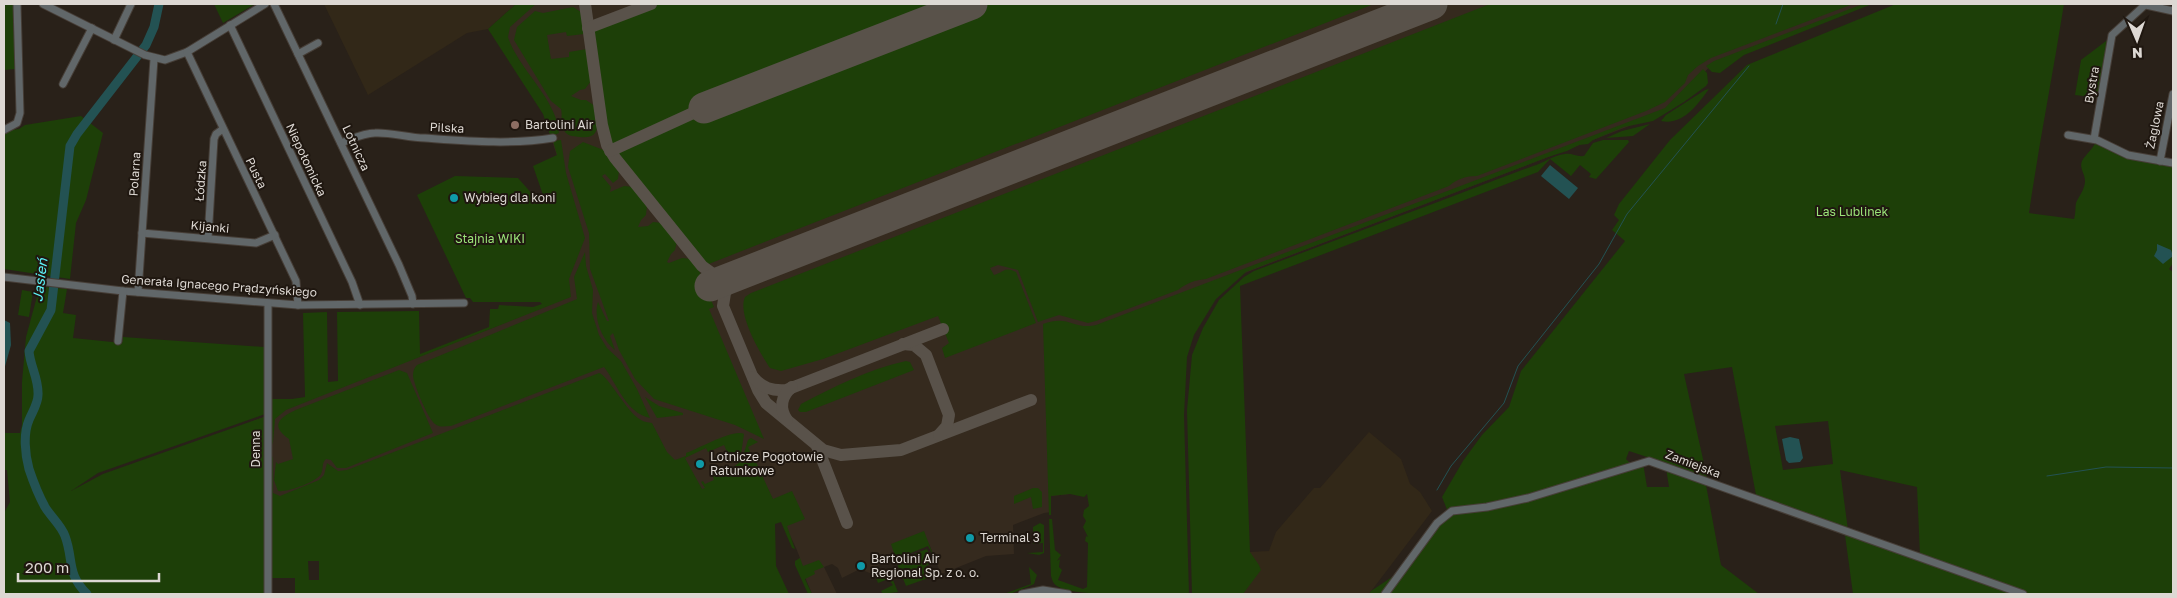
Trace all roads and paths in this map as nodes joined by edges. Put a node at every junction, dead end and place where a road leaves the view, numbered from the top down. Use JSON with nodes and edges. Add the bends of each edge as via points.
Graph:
{"nodes":[{"id":1,"x":17,"y":4,"type":"edge"},
{"id":2,"x":43,"y":4,"type":"edge"},
{"id":3,"x":131,"y":4,"type":"edge"},
{"id":4,"x":265,"y":4,"type":"edge"},
{"id":5,"x":274,"y":4,"type":"edge"},
{"id":6,"x":2146,"y":4,"type":"edge"},
{"id":7,"x":2173,"y":10,"type":"edge"},
{"id":8,"x":230,"y":25,"type":"junction"},
{"id":9,"x":92,"y":28,"type":"junction"},
{"id":10,"x":114,"y":40,"type":"junction"},
{"id":11,"x":318,"y":42,"type":"dead end"},
{"id":12,"x":187,"y":52,"type":"junction"},
{"id":13,"x":298,"y":54,"type":"junction"},
{"id":14,"x":154,"y":59,"type":"junction"},
{"id":15,"x":63,"y":84,"type":"dead end"},
{"id":16,"x":2173,"y":94,"type":"edge"},
{"id":17,"x":223,"y":129,"type":"junction"},
{"id":18,"x":4,"y":130,"type":"edge"},
{"id":19,"x":2068,"y":135,"type":"dead end"},
{"id":20,"x":553,"y":138,"type":"dead end"},
{"id":21,"x":2094,"y":139,"type":"junction"},
{"id":22,"x":342,"y":143,"type":"junction"},
{"id":23,"x":2160,"y":161,"type":"junction"},
{"id":24,"x":2173,"y":163,"type":"edge"},
{"id":25,"x":142,"y":233,"type":"junction"},
{"id":26,"x":275,"y":235,"type":"junction"},
{"id":27,"x":208,"y":238,"type":"junction"},
{"id":28,"x":4,"y":276,"type":"edge"},
{"id":29,"x":123,"y":291,"type":"junction"},
{"id":30,"x":138,"y":292,"type":"junction"},
{"id":31,"x":268,"y":303,"type":"junction"},
{"id":32,"x":464,"y":303,"type":"dead end"},
{"id":33,"x":413,"y":304,"type":"junction"},
{"id":34,"x":298,"y":305,"type":"junction"},
{"id":35,"x":360,"y":305,"type":"junction"},
{"id":36,"x":118,"y":341,"type":"dead end"},
{"id":37,"x":268,"y":594,"type":"edge"},
{"id":38,"x":1022,"y":594,"type":"edge"},
{"id":39,"x":1068,"y":594,"type":"edge"},
{"id":40,"x":1385,"y":594,"type":"edge"},
{"id":41,"x":2023,"y":594,"type":"edge"}],
"edges":[{"from":1,"to":18,"type":"street","via":[[20,109],[17,123]]},
{"from":2,"to":9,"type":"street"},
{"from":3,"to":10,"type":"street"},
{"from":4,"to":8,"type":"street"},
{"from":5,"to":13,"type":"street","name":"Lotnicza"},
{"from":6,"to":7,"type":"street"},
{"from":6,"to":21,"type":"street","name":"Bystra","via":[[2112,35]]},
{"from":8,"to":12,"type":"street"},
{"from":8,"to":35,"type":"street","name":"Niepołomicka"},
{"from":9,"to":10,"type":"street"},
{"from":9,"to":15,"type":"street"},
{"from":10,"to":14,"type":"street"},
{"from":11,"to":13,"type":"street"},
{"from":12,"to":14,"type":"street","via":[[168,59]]},
{"from":12,"to":17,"type":"street","name":"Pusta"},
{"from":13,"to":22,"type":"street","name":"Lotnicza"},
{"from":14,"to":25,"type":"street","name":"Polarna"},
{"from":16,"to":23,"type":"street","name":"Żaglowa"},
{"from":17,"to":26,"type":"street","name":"Pusta"},
{"from":17,"to":27,"type":"street","name":"Łódzka","via":[[214,139]]},
{"from":19,"to":21,"type":"street"},
{"from":20,"to":22,"type":"street","name":"Pilska","via":[[522,142],[480,141],[375,133]]},
{"from":21,"to":23,"type":"street","via":[[2128,155]]},
{"from":22,"to":33,"type":"street","name":"Lotnicza","via":[[399,265]]},
{"from":23,"to":24,"type":"street"},
{"from":25,"to":27,"type":"street","name":"Kijanki"},
{"from":25,"to":30,"type":"street","name":"Polarna"},
{"from":26,"to":27,"type":"street","name":"Kijanki","via":[[256,243]]},
{"from":26,"to":34,"type":"street","name":"Pusta","via":[[296,281]]},
{"from":28,"to":29,"type":"street","name":"Generała Ignacego Prądzyńskiego"},
{"from":29,"to":30,"type":"street","name":"Generała Ignacego Prądzyńskiego"},
{"from":29,"to":36,"type":"street"},
{"from":30,"to":31,"type":"street","name":"Generała Ignacego Prądzyńskiego"},
{"from":31,"to":34,"type":"street","name":"Generała Ignacego Prądzyńskiego"},
{"from":31,"to":37,"type":"street","name":"Denna"},
{"from":32,"to":33,"type":"street","name":"Generała Ignacego Prądzyńskiego"},
{"from":33,"to":35,"type":"street","name":"Generała Ignacego Prądzyńskiego"},
{"from":34,"to":35,"type":"street","name":"Generała Ignacego Prądzyńskiego"},
{"from":38,"to":39,"type":"street","via":[[1043,590]]},
{"from":40,"to":41,"type":"street","name":"Zamiejska","via":[[1442,518],[1452,511],[1528,498],[1649,461]]}]}
